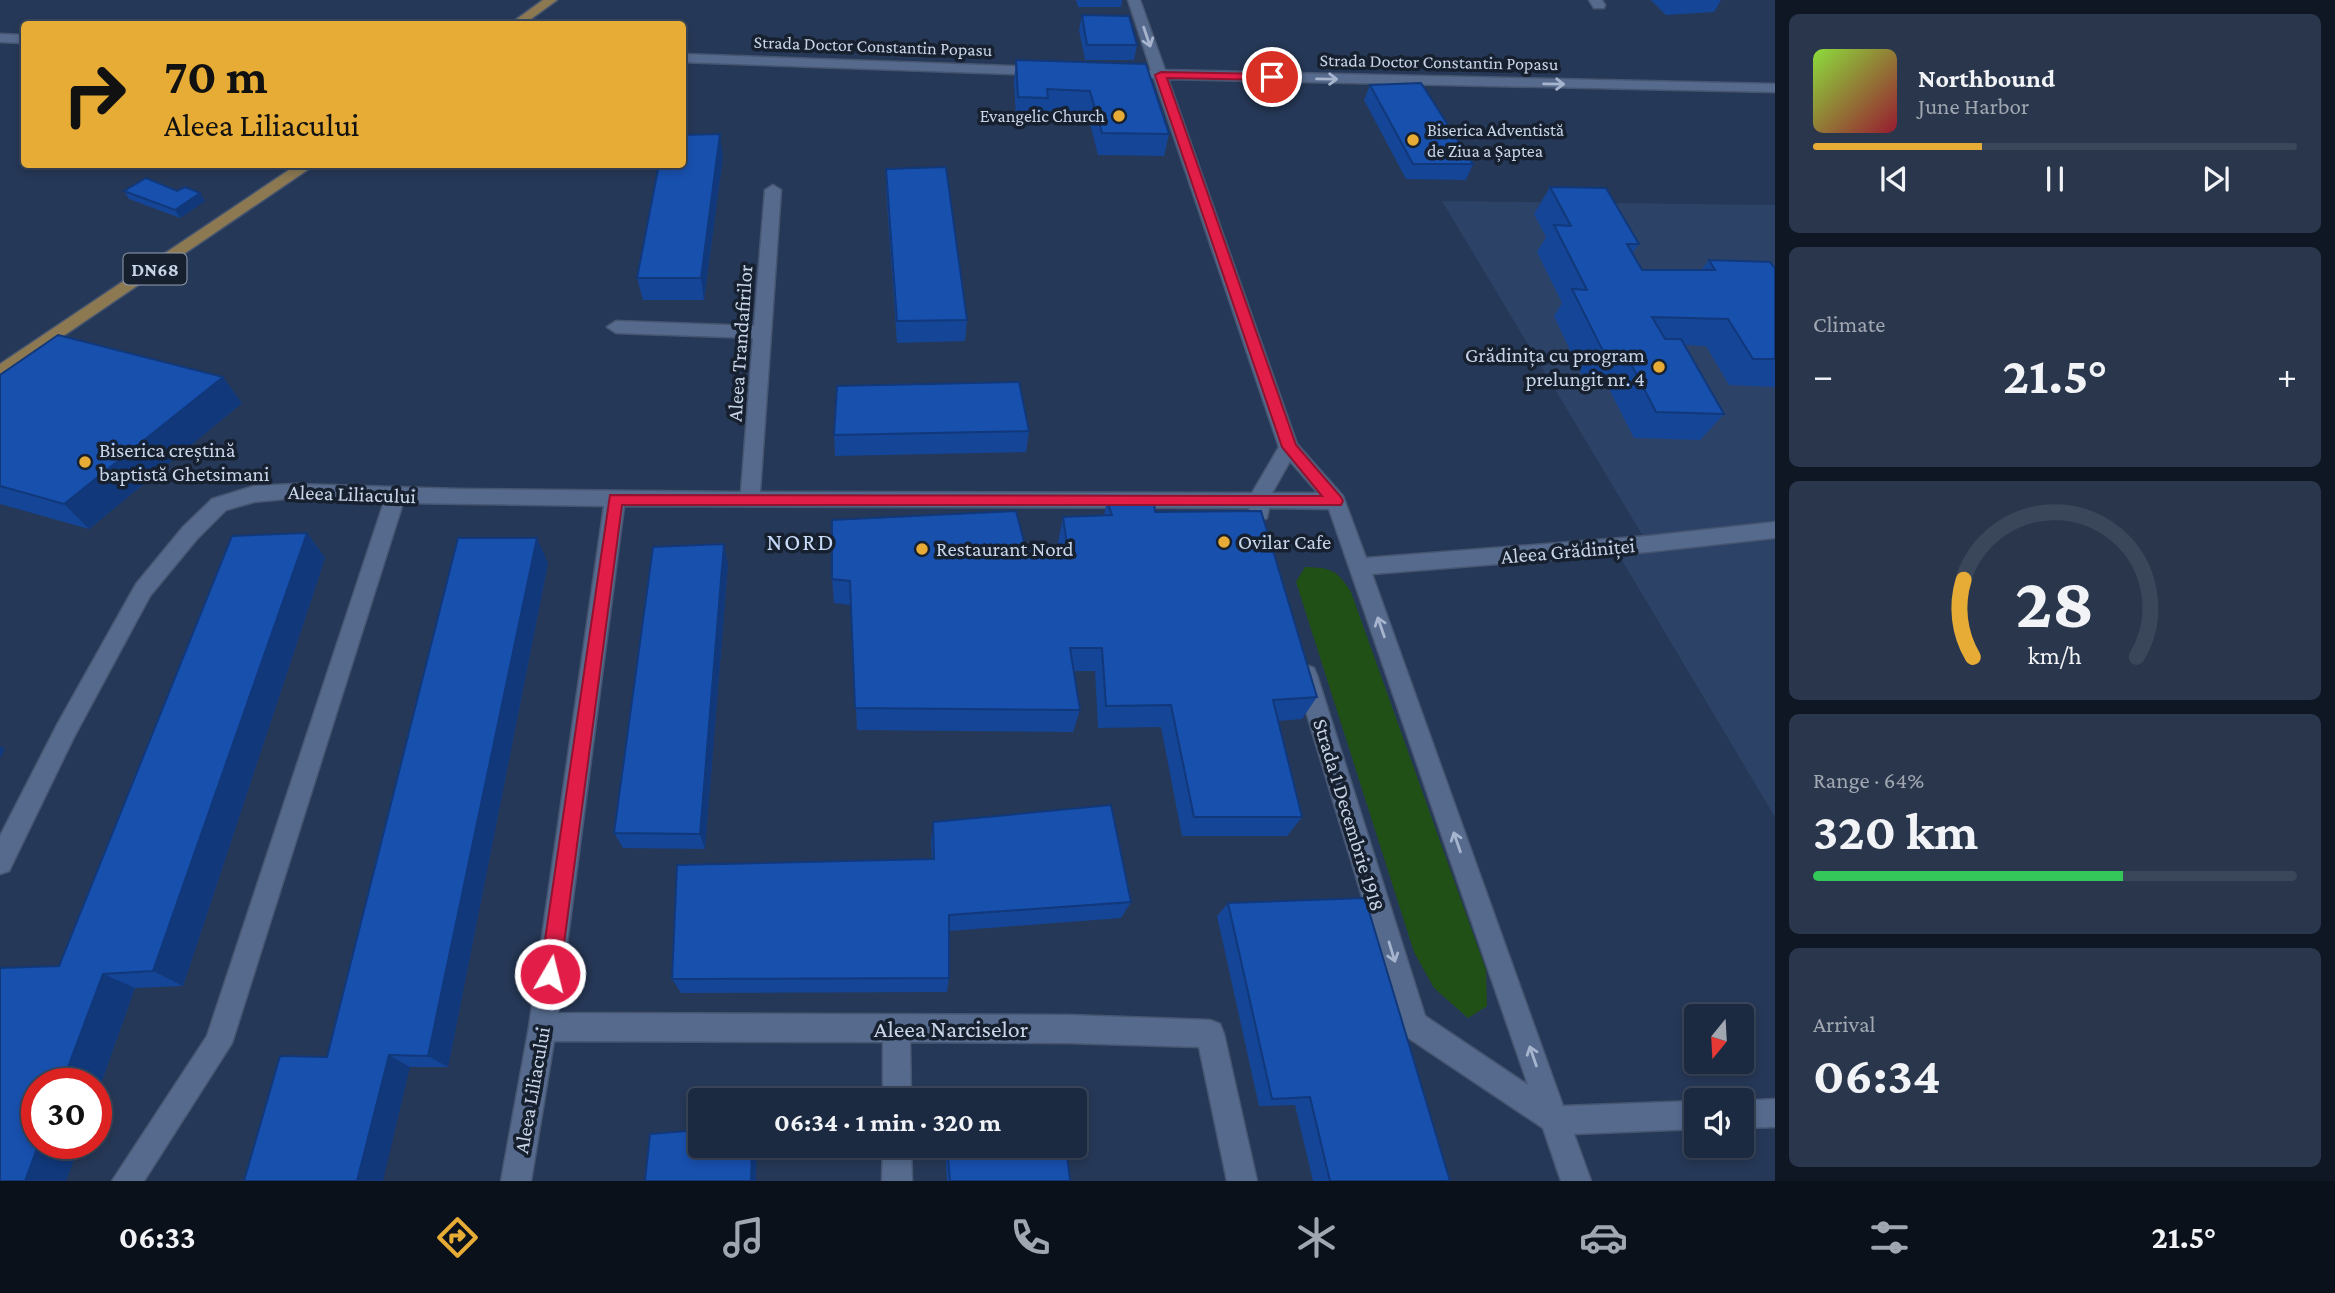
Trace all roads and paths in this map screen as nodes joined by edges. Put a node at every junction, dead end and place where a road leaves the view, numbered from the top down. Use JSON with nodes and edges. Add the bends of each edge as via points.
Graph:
{"nodes":[{"id":1,"x":551,"y":0,"type":"edge"},
{"id":2,"x":1134,"y":0,"type":"edge"},
{"id":3,"x":520,"y":21,"type":"edge"},
{"id":4,"x":0,"y":38,"type":"edge"},
{"id":5,"x":21,"y":38,"type":"edge"},
{"id":6,"x":686,"y":58,"type":"edge"},
{"id":7,"x":1051,"y":71,"type":"edge"},
{"id":8,"x":1133,"y":74,"type":"edge"},
{"id":9,"x":1161,"y":75,"type":"junction"},
{"id":10,"x":1775,"y":89,"type":"edge"},
{"id":11,"x":303,"y":168,"type":"edge"},
{"id":12,"x":773,"y":190,"type":"dead end"},
{"id":13,"x":616,"y":327,"type":"dead end"},
{"id":14,"x":764,"y":332,"type":"junction"},
{"id":15,"x":0,"y":373,"type":"edge"},
{"id":16,"x":1289,"y":447,"type":"junction"},
{"id":17,"x":396,"y":495,"type":"junction"},
{"id":18,"x":615,"y":499,"type":"junction"},
{"id":19,"x":750,"y":500,"type":"junction"},
{"id":20,"x":1258,"y":501,"type":"junction"},
{"id":21,"x":1336,"y":501,"type":"junction"},
{"id":22,"x":1775,"y":530,"type":"edge"},
{"id":23,"x":1265,"y":536,"type":"edge"},
{"id":24,"x":1360,"y":567,"type":"junction"},
{"id":25,"x":1297,"y":648,"type":"edge"},
{"id":26,"x":0,"y":862,"type":"edge"},
{"id":27,"x":542,"y":1027,"type":"junction"},
{"id":28,"x":896,"y":1028,"type":"junction"},
{"id":29,"x":897,"y":1088,"type":"edge"},
{"id":30,"x":1775,"y":1113,"type":"edge"},
{"id":31,"x":1754,"y":1114,"type":"edge"},
{"id":32,"x":1684,"y":1116,"type":"edge"},
{"id":33,"x":1556,"y":1121,"type":"junction"},
{"id":34,"x":897,"y":1158,"type":"edge"},
{"id":35,"x":127,"y":1181,"type":"edge"},
{"id":36,"x":516,"y":1181,"type":"edge"},
{"id":37,"x":898,"y":1181,"type":"edge"},
{"id":38,"x":1242,"y":1181,"type":"edge"},
{"id":39,"x":1576,"y":1181,"type":"edge"}],
"edges":[{"from":1,"to":3,"type":"main road"},
{"from":2,"to":9,"type":"street","one_way":true},
{"from":4,"to":5,"type":"street"},
{"from":6,"to":7,"type":"street","name":"Strada Doctor Constantin Popasu"},
{"from":8,"to":9,"type":"street","name":"Strada Doctor Constantin Popasu"},
{"from":9,"to":10,"type":"street","name":"Strada Doctor Constantin Popasu","one_way":true},
{"from":9,"to":16,"type":"street"},
{"from":11,"to":15,"type":"main road","number":"DN68"},
{"from":12,"to":14,"type":"street","name":"Aleea Trandafirilor"},
{"from":13,"to":14,"type":"street"},
{"from":14,"to":19,"type":"street","name":"Aleea Trandafirilor"},
{"from":16,"to":20,"type":"street"},
{"from":16,"to":21,"type":"street"},
{"from":17,"to":18,"type":"street","name":"Aleea Liliacului"},
{"from":17,"to":26,"type":"street","name":"Aleea Liliacului","via":[[295,491],[254,494],[219,504],[143,590]]},
{"from":17,"to":35,"type":"street","via":[[218,1043]]},
{"from":18,"to":19,"type":"street","name":"Aleea Liliacului"},
{"from":18,"to":27,"type":"street","name":"Aleea Liliacului"},
{"from":19,"to":20,"type":"street","name":"Aleea Liliacului"},
{"from":20,"to":21,"type":"street","name":"Aleea Liliacului"},
{"from":20,"to":23,"type":"street"},
{"from":21,"to":24,"type":"street"},
{"from":22,"to":24,"type":"street","name":"Aleea Grădiniței"},
{"from":33,"to":24,"type":"street","one_way":true},
{"from":25,"to":33,"type":"street","name":"Strada 1 Decembrie 1918","one_way":true,"via":[[1414,1025]]},
{"from":27,"to":28,"type":"street","name":"Aleea Narciselor"},
{"from":27,"to":36,"type":"street","name":"Aleea Liliacului"},
{"from":28,"to":29,"type":"street"},
{"from":28,"to":38,"type":"street","name":"Aleea Narciselor","via":[[1210,1034]]},
{"from":30,"to":31,"type":"street"},
{"from":32,"to":33,"type":"street"},
{"from":33,"to":39,"type":"street"},
{"from":34,"to":37,"type":"street"}]}
